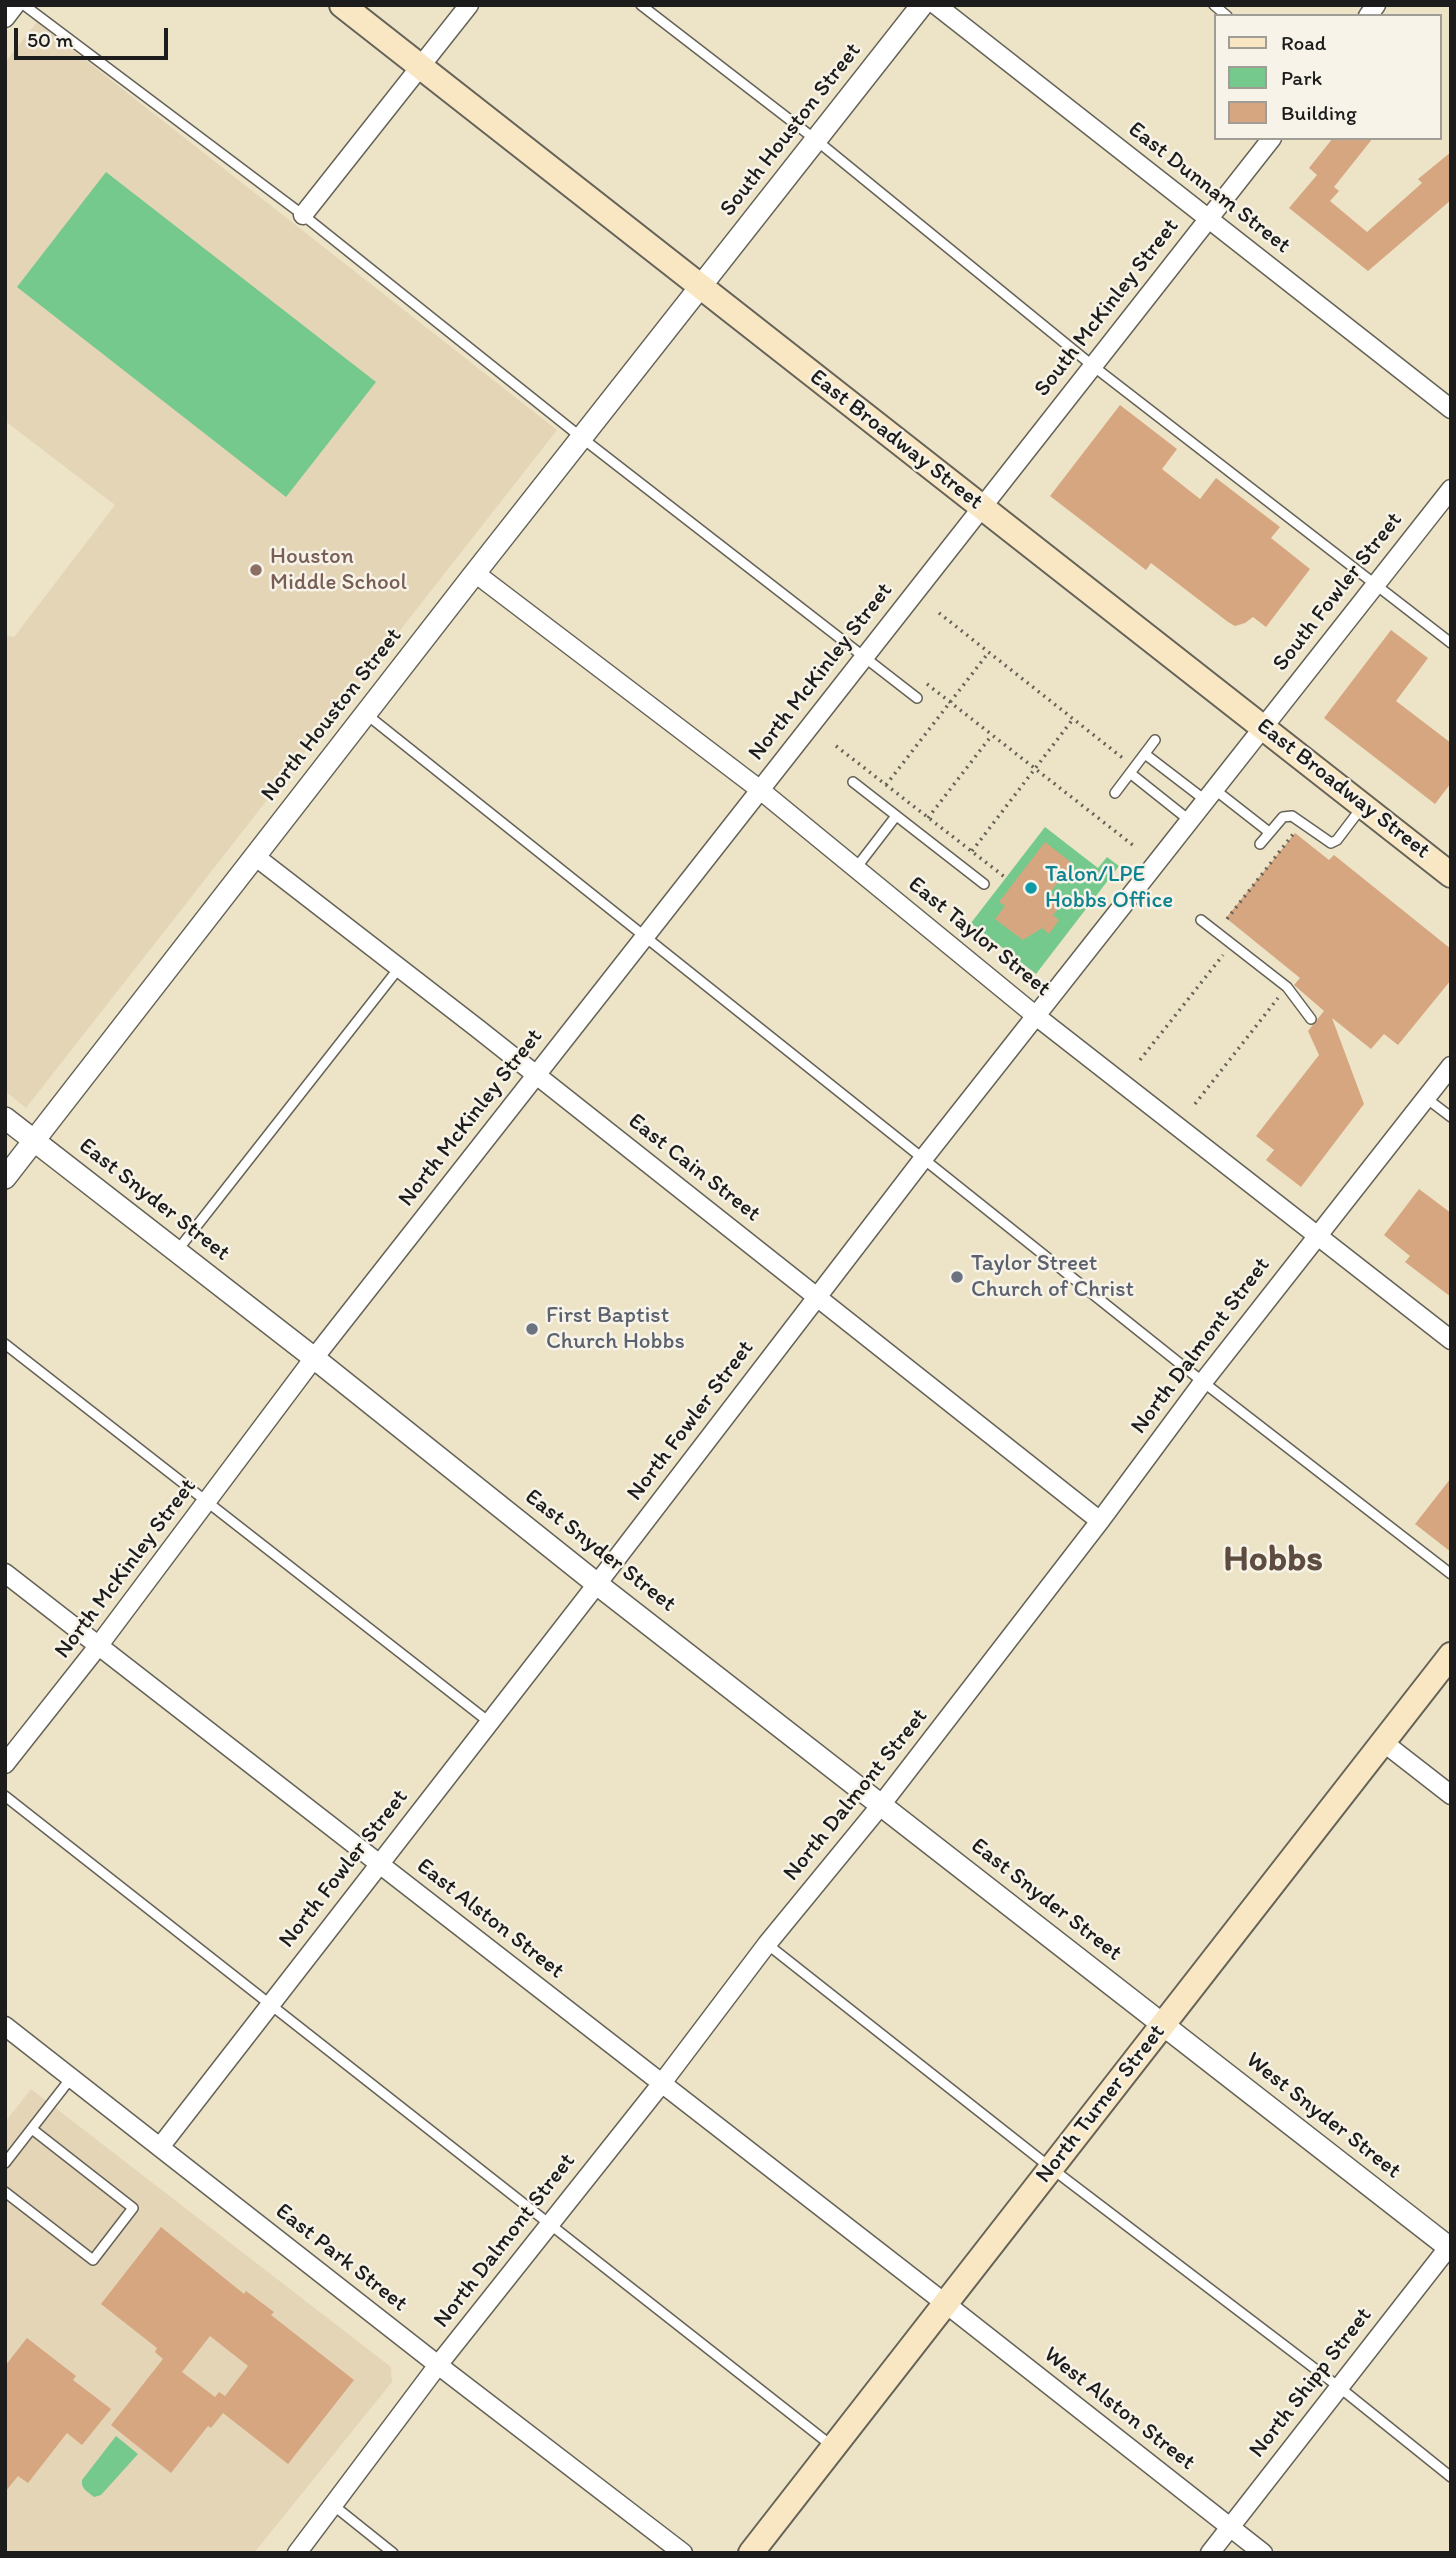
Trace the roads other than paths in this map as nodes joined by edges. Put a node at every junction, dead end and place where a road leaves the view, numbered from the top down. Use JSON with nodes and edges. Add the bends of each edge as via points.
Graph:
{"nodes":[{"id":1,"x":15,"y":5,"type":"edge"},
{"id":2,"x":23,"y":5,"type":"edge"},
{"id":3,"x":342,"y":5,"type":"edge"},
{"id":4,"x":468,"y":5,"type":"edge"},
{"id":5,"x":640,"y":5,"type":"edge"},
{"id":6,"x":922,"y":5,"type":"edge"},
{"id":7,"x":936,"y":5,"type":"edge"},
{"id":8,"x":5,"y":18,"type":"edge"},
{"id":9,"x":421,"y":67,"type":"junction"},
{"id":10,"x":816,"y":140,"type":"junction"},
{"id":11,"x":1270,"y":140,"type":"edge"},
{"id":12,"x":303,"y":215,"type":"junction"},
{"id":13,"x":1209,"y":218,"type":"junction"},
{"id":14,"x":701,"y":286,"type":"junction"},
{"id":15,"x":1093,"y":366,"type":"junction"},
{"id":16,"x":1451,"y":409,"type":"edge"},
{"id":17,"x":582,"y":438,"type":"junction"},
{"id":18,"x":1451,"y":489,"type":"edge"},
{"id":19,"x":982,"y":508,"type":"junction"},
{"id":20,"x":475,"y":573,"type":"junction"},
{"id":21,"x":1375,"y":584,"type":"junction"},
{"id":22,"x":1451,"y":643,"type":"edge"},
{"id":23,"x":863,"y":658,"type":"junction"},
{"id":24,"x":917,"y":698,"type":"dead end"},
{"id":25,"x":366,"y":714,"type":"junction"},
{"id":26,"x":1263,"y":727,"type":"junction"},
{"id":27,"x":1155,"y":740,"type":"dead end"},
{"id":28,"x":1145,"y":754,"type":"junction"},
{"id":29,"x":1130,"y":773,"type":"junction"},
{"id":30,"x":853,"y":782,"type":"dead end"},
{"id":31,"x":759,"y":789,"type":"junction"},
{"id":32,"x":1115,"y":793,"type":"dead end"},
{"id":33,"x":1209,"y":795,"type":"junction"},
{"id":34,"x":1363,"y":805,"type":"junction"},
{"id":35,"x":896,"y":816,"type":"junction"},
{"id":36,"x":1189,"y":820,"type":"junction"},
{"id":37,"x":1269,"y":832,"type":"junction"},
{"id":38,"x":1260,"y":844,"type":"dead end"},
{"id":39,"x":256,"y":857,"type":"junction"},
{"id":40,"x":856,"y":868,"type":"junction"},
{"id":41,"x":1451,"y":874,"type":"edge"},
{"id":42,"x":984,"y":884,"type":"dead end"},
{"id":43,"x":1201,"y":920,"type":"dead end"},
{"id":44,"x":643,"y":937,"type":"junction"},
{"id":45,"x":399,"y":968,"type":"junction"},
{"id":46,"x":1036,"y":1016,"type":"junction"},
{"id":47,"x":1311,"y":1019,"type":"dead end"},
{"id":48,"x":1451,"y":1066,"type":"edge"},
{"id":49,"x":536,"y":1074,"type":"junction"},
{"id":50,"x":1426,"y":1098,"type":"junction"},
{"id":51,"x":1451,"y":1117,"type":"edge"},
{"id":52,"x":5,"y":1118,"type":"edge"},
{"id":53,"x":34,"y":1141,"type":"junction"},
{"id":54,"x":923,"y":1159,"type":"junction"},
{"id":55,"x":5,"y":1178,"type":"edge"},
{"id":56,"x":1317,"y":1236,"type":"junction"},
{"id":57,"x":177,"y":1251,"type":"junction"},
{"id":58,"x":817,"y":1296,"type":"junction"},
{"id":59,"x":1451,"y":1340,"type":"edge"},
{"id":60,"x":5,"y":1344,"type":"edge"},
{"id":61,"x":314,"y":1358,"type":"junction"},
{"id":62,"x":1203,"y":1382,"type":"junction"},
{"id":63,"x":207,"y":1503,"type":"junction"},
{"id":64,"x":1100,"y":1521,"type":"junction"},
{"id":65,"x":5,"y":1573,"type":"edge"},
{"id":66,"x":1451,"y":1574,"type":"edge"},
{"id":67,"x":597,"y":1584,"type":"junction"},
{"id":68,"x":99,"y":1645,"type":"junction"},
{"id":69,"x":1451,"y":1655,"type":"edge"},
{"id":70,"x":489,"y":1722,"type":"junction"},
{"id":71,"x":1383,"y":1742,"type":"junction"},
{"id":72,"x":5,"y":1764,"type":"edge"},
{"id":73,"x":5,"y":1796,"type":"edge"},
{"id":74,"x":1451,"y":1796,"type":"edge"},
{"id":75,"x":881,"y":1805,"type":"junction"},
{"id":76,"x":379,"y":1864,"type":"junction"},
{"id":77,"x":767,"y":1944,"type":"junction"},
{"id":78,"x":270,"y":2003,"type":"junction"},
{"id":79,"x":1163,"y":2024,"type":"junction"},
{"id":80,"x":5,"y":2026,"type":"edge"},
{"id":81,"x":71,"y":2078,"type":"junction"},
{"id":82,"x":662,"y":2083,"type":"junction"},
{"id":83,"x":32,"y":2129,"type":"junction"},
{"id":84,"x":160,"y":2147,"type":"junction"},
{"id":85,"x":5,"y":2162,"type":"edge"},
{"id":86,"x":1051,"y":2168,"type":"junction"},
{"id":87,"x":5,"y":2192,"type":"edge"},
{"id":88,"x":549,"y":2225,"type":"junction"},
{"id":89,"x":1450,"y":2247,"type":"edge"},
{"id":90,"x":945,"y":2304,"type":"junction"},
{"id":91,"x":438,"y":2365,"type":"junction"},
{"id":92,"x":1339,"y":2387,"type":"junction"},
{"id":93,"x":833,"y":2447,"type":"junction"},
{"id":94,"x":1451,"y":2477,"type":"edge"},
{"id":95,"x":332,"y":2505,"type":"junction"},
{"id":96,"x":1230,"y":2527,"type":"junction"},
{"id":97,"x":297,"y":2553,"type":"edge"},
{"id":98,"x":393,"y":2553,"type":"edge"},
{"id":99,"x":683,"y":2553,"type":"edge"},
{"id":100,"x":751,"y":2553,"type":"edge"},
{"id":101,"x":1210,"y":2553,"type":"edge"},
{"id":102,"x":1263,"y":2553,"type":"edge"}],
"edges":[{"from":1,"to":8,"type":"street"},
{"from":2,"to":12,"type":"lane"},
{"from":3,"to":9,"type":"main road","name":"East Broadway Street"},
{"from":4,"to":9,"type":"street"},
{"from":5,"to":10,"type":"lane"},
{"from":6,"to":10,"type":"street","name":"South Houston Street"},
{"from":7,"to":13,"type":"street","name":"East Dunnam Street"},
{"from":9,"to":12,"type":"street"},
{"from":9,"to":14,"type":"main road","name":"East Broadway Street"},
{"from":10,"to":14,"type":"street","name":"South Houston Street"},
{"from":10,"to":15,"type":"lane"},
{"from":11,"to":13,"type":"street","name":"South McKinley Street"},
{"from":12,"to":17,"type":"lane"},
{"from":13,"to":15,"type":"street","name":"South McKinley Street"},
{"from":13,"to":16,"type":"street","name":"East Dunnam Street"},
{"from":14,"to":17,"type":"street","name":"North Houston Street"},
{"from":14,"to":19,"type":"main road","name":"East Broadway Street"},
{"from":15,"to":19,"type":"street","name":"South McKinley Street"},
{"from":15,"to":21,"type":"lane"},
{"from":17,"to":20,"type":"street","name":"North Houston Street"},
{"from":17,"to":23,"type":"lane"},
{"from":18,"to":21,"type":"street","name":"South Fowler Street"},
{"from":19,"to":23,"type":"street","name":"North McKinley Street"},
{"from":19,"to":26,"type":"main road","name":"East Broadway Street"},
{"from":20,"to":25,"type":"street","name":"North Houston Street"},
{"from":20,"to":31,"type":"street","name":"East Taylor Street"},
{"from":21,"to":22,"type":"lane"},
{"from":21,"to":26,"type":"street","name":"South Fowler Street"},
{"from":23,"to":24,"type":"lane"},
{"from":23,"to":31,"type":"street","name":"North McKinley Street"},
{"from":25,"to":39,"type":"street","name":"North Houston Street"},
{"from":25,"to":44,"type":"lane"},
{"from":26,"to":33,"type":"street","name":"North Fowler Street"},
{"from":26,"to":34,"type":"main road","name":"East Broadway Street"},
{"from":27,"to":28,"type":"lane"},
{"from":28,"to":29,"type":"lane"},
{"from":28,"to":33,"type":"lane"},
{"from":29,"to":32,"type":"lane"},
{"from":29,"to":36,"type":"lane"},
{"from":30,"to":35,"type":"lane"},
{"from":31,"to":40,"type":"street","name":"East Taylor Street"},
{"from":31,"to":44,"type":"street","name":"North McKinley Street"},
{"from":33,"to":36,"type":"street","name":"North Fowler Street"},
{"from":33,"to":37,"type":"lane"},
{"from":34,"to":37,"type":"lane","via":[[1331,843],[1292,816],[1283,817]]},
{"from":34,"to":41,"type":"main road","name":"East Broadway Street"},
{"from":35,"to":40,"type":"lane"},
{"from":35,"to":42,"type":"lane"},
{"from":36,"to":46,"type":"street","name":"North Fowler Street"},
{"from":37,"to":38,"type":"lane"},
{"from":39,"to":45,"type":"street","name":"East Cain Street"},
{"from":39,"to":53,"type":"street","name":"North Houston Street"},
{"from":40,"to":46,"type":"street","name":"East Taylor Street"},
{"from":43,"to":47,"type":"lane","via":[[1287,987]]},
{"from":44,"to":49,"type":"street","name":"North McKinley Street"},
{"from":44,"to":54,"type":"lane"},
{"from":45,"to":49,"type":"street","name":"East Cain Street"},
{"from":45,"to":57,"type":"lane"},
{"from":46,"to":54,"type":"street","name":"North Fowler Street"},
{"from":46,"to":56,"type":"street","name":"East Taylor Street"},
{"from":48,"to":50,"type":"street","name":"North Dalmont Street"},
{"from":49,"to":58,"type":"street","name":"East Cain Street"},
{"from":49,"to":61,"type":"street","name":"North McKinley Street"},
{"from":50,"to":51,"type":"lane"},
{"from":50,"to":56,"type":"street","name":"North Dalmont Street"},
{"from":52,"to":53,"type":"street","name":"East Snyder Street"},
{"from":53,"to":55,"type":"street","name":"North Houston Street"},
{"from":53,"to":57,"type":"street","name":"East Snyder Street"},
{"from":54,"to":58,"type":"street","name":"North Fowler Street"},
{"from":54,"to":62,"type":"lane"},
{"from":56,"to":59,"type":"street","name":"East Taylor Street"},
{"from":56,"to":62,"type":"street","name":"North Dalmont Street"},
{"from":57,"to":61,"type":"street","name":"East Snyder Street"},
{"from":58,"to":64,"type":"street","name":"East Cain Street"},
{"from":58,"to":67,"type":"street","name":"North Fowler Street"},
{"from":60,"to":63,"type":"lane"},
{"from":61,"to":63,"type":"street","name":"North McKinley Street"},
{"from":61,"to":67,"type":"street","name":"East Snyder Street"},
{"from":62,"to":64,"type":"street","name":"North Dalmont Street"},
{"from":62,"to":66,"type":"lane"},
{"from":63,"to":68,"type":"street","name":"North McKinley Street"},
{"from":63,"to":70,"type":"lane"},
{"from":64,"to":75,"type":"street","name":"North Dalmont Street"},
{"from":65,"to":68,"type":"street","name":"East Alston Street"},
{"from":67,"to":70,"type":"street","name":"North Fowler Street"},
{"from":67,"to":75,"type":"street","name":"East Snyder Street"},
{"from":68,"to":72,"type":"street","name":"North McKinley Street"},
{"from":68,"to":76,"type":"street","name":"East Alston Street"},
{"from":69,"to":71,"type":"main road","name":"North Turner Street"},
{"from":70,"to":76,"type":"street","name":"North Fowler Street"},
{"from":71,"to":74,"type":"street"},
{"from":71,"to":79,"type":"main road","name":"North Turner Street"},
{"from":73,"to":78,"type":"lane"},
{"from":75,"to":77,"type":"street","name":"North Dalmont Street"},
{"from":75,"to":79,"type":"street","name":"East Snyder Street"},
{"from":76,"to":78,"type":"street","name":"North Fowler Street"},
{"from":76,"to":82,"type":"street","name":"East Alston Street"},
{"from":77,"to":82,"type":"street","name":"North Dalmont Street"},
{"from":77,"to":86,"type":"lane"},
{"from":78,"to":84,"type":"street","name":"North Fowler Street"},
{"from":78,"to":88,"type":"lane"},
{"from":79,"to":86,"type":"main road","name":"North Turner Street"},
{"from":79,"to":89,"type":"street","name":"West Snyder Street"},
{"from":80,"to":81,"type":"street","name":"East Park Street"},
{"from":81,"to":83,"type":"lane"},
{"from":81,"to":84,"type":"street","name":"East Park Street"},
{"from":82,"to":88,"type":"street","name":"North Dalmont Street"},
{"from":82,"to":90,"type":"street","name":"East Alston Street"},
{"from":83,"to":85,"type":"lane"},
{"from":83,"to":87,"type":"lane","via":[[134,2208],[93,2259]]},
{"from":84,"to":91,"type":"street","name":"East Park Street"},
{"from":86,"to":90,"type":"main road","name":"North Turner Street"},
{"from":86,"to":92,"type":"lane"},
{"from":88,"to":91,"type":"street","name":"North Dalmont Street"},
{"from":88,"to":93,"type":"lane"},
{"from":89,"to":92,"type":"street","name":"North Shipp Street"},
{"from":90,"to":93,"type":"main road","name":"North Turner Street"},
{"from":90,"to":96,"type":"street","name":"West Alston Street"},
{"from":91,"to":95,"type":"street","name":"North Dalmont Street"},
{"from":91,"to":99,"type":"street","name":"East Park Street"},
{"from":92,"to":94,"type":"lane"},
{"from":92,"to":96,"type":"street","name":"North Shipp Street"},
{"from":93,"to":100,"type":"main road","name":"North Turner Street"},
{"from":95,"to":97,"type":"street","name":"North Dalmont Street"},
{"from":95,"to":98,"type":"lane"},
{"from":96,"to":101,"type":"street","name":"North Shipp Street"},
{"from":96,"to":102,"type":"street","name":"West Alston Street"}]}
